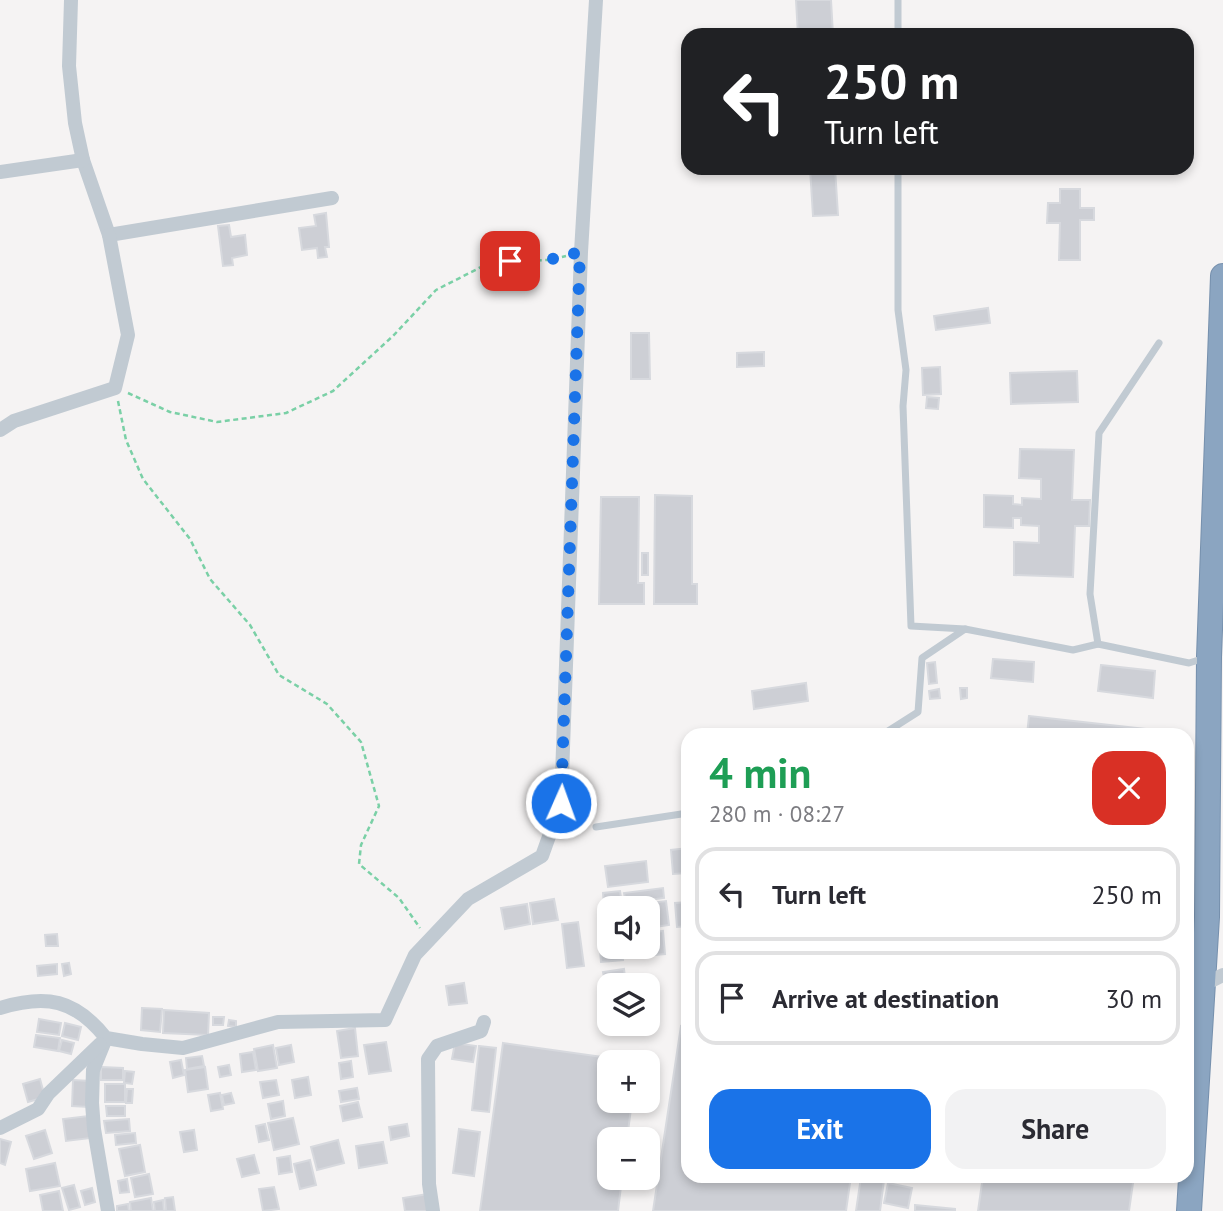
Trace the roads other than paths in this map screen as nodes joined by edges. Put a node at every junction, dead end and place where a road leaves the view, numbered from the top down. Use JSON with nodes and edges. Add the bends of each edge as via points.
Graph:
{"nodes":[{"id":1,"x":71,"y":0,"type":"edge"},
{"id":2,"x":596,"y":0,"type":"edge"},
{"id":3,"x":898,"y":0,"type":"edge"},
{"id":4,"x":898,"y":28,"type":"edge"},
{"id":5,"x":83,"y":160,"type":"junction"},
{"id":6,"x":0,"y":172,"type":"edge"},
{"id":7,"x":898,"y":175,"type":"edge"},
{"id":8,"x":332,"y":198,"type":"dead end"},
{"id":9,"x":109,"y":235,"type":"junction"},
{"id":10,"x":1223,"y":276,"type":"edge"},
{"id":11,"x":1159,"y":343,"type":"dead end"},
{"id":12,"x":0,"y":430,"type":"edge"},
{"id":13,"x":965,"y":629,"type":"junction"},
{"id":14,"x":1098,"y":644,"type":"junction"},
{"id":15,"x":1209,"y":657,"type":"junction"},
{"id":16,"x":893,"y":728,"type":"edge"},
{"id":17,"x":681,"y":814,"type":"edge"},
{"id":18,"x":596,"y":827,"type":"dead end"},
{"id":19,"x":1215,"y":912,"type":"edge"},
{"id":20,"x":1213,"y":980,"type":"edge"},
{"id":21,"x":0,"y":1008,"type":"edge"},
{"id":22,"x":484,"y":1022,"type":"dead end"},
{"id":23,"x":106,"y":1038,"type":"junction"},
{"id":24,"x":0,"y":1128,"type":"edge"},
{"id":25,"x":1194,"y":1163,"type":"edge"},
{"id":26,"x":1192,"y":1183,"type":"edge"},
{"id":27,"x":108,"y":1211,"type":"edge"},
{"id":28,"x":432,"y":1211,"type":"edge"},
{"id":29,"x":1189,"y":1211,"type":"edge"}],
"edges":[{"from":1,"to":5,"type":"street","via":[[69,66]]},
{"from":2,"to":23,"type":"street","via":[[580,252],[561,803],[542,856],[468,899],[415,955],[385,1020],[278,1022],[183,1048]]},
{"from":3,"to":4,"type":"lane"},
{"from":5,"to":6,"type":"street"},
{"from":5,"to":9,"type":"street"},
{"from":7,"to":13,"type":"lane","via":[[898,310],[906,370],[903,406],[911,626]]},
{"from":8,"to":9,"type":"street"},
{"from":9,"to":12,"type":"street","via":[[128,335],[116,387],[14,421]]},
{"from":10,"to":15,"type":"highway"},
{"from":11,"to":14,"type":"lane","via":[[1099,433],[1090,594]]},
{"from":13,"to":14,"type":"lane","via":[[1073,650]]},
{"from":13,"to":16,"type":"lane","via":[[922,658],[918,712]]},
{"from":14,"to":15,"type":"lane","via":[[1189,663]]},
{"from":15,"to":19,"type":"highway"},
{"from":17,"to":18,"type":"lane"},
{"from":19,"to":20,"type":"highway"},
{"from":20,"to":25,"type":"highway"},
{"from":21,"to":23,"type":"street","via":[[38,999],[60,1003],[90,1018]]},
{"from":22,"to":28,"type":"street","via":[[481,1031],[437,1045],[428,1059]]},
{"from":23,"to":24,"type":"street","via":[[38,1109]]},
{"from":23,"to":27,"type":"street","via":[[93,1070],[92,1103]]},
{"from":26,"to":29,"type":"highway"}]}
